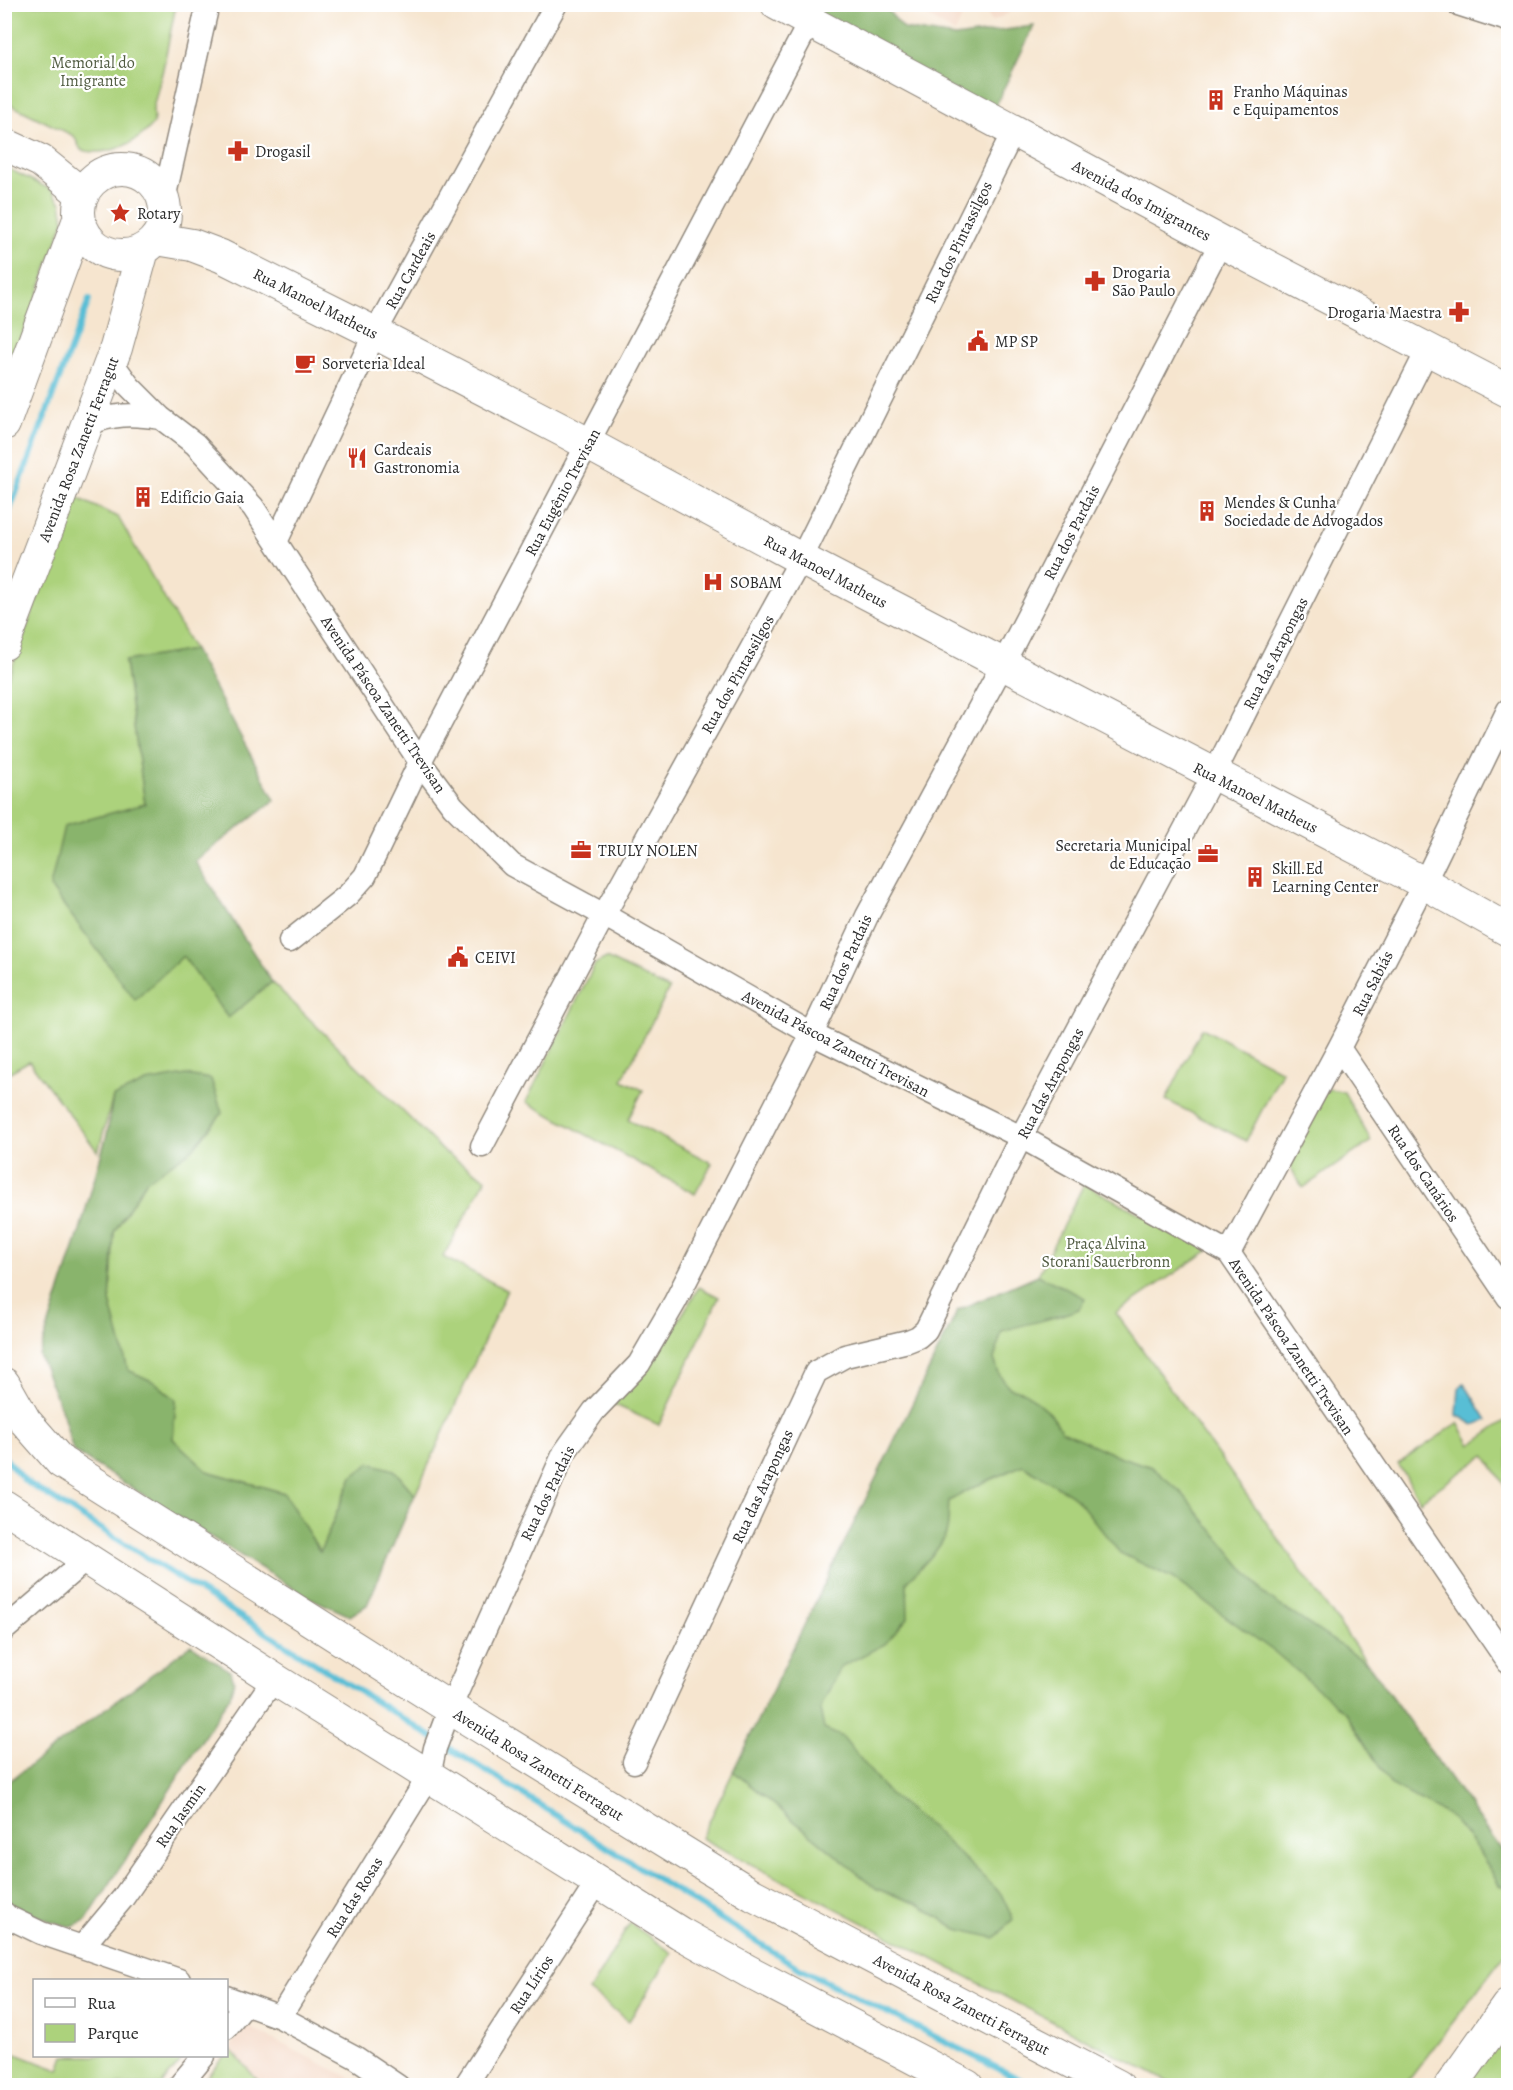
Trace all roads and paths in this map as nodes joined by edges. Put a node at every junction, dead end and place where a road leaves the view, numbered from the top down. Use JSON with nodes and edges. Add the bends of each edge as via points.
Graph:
{"nodes":[{"id":1,"x":208,"y":4,"type":"edge"},
{"id":2,"x":556,"y":4,"type":"edge"},
{"id":3,"x":777,"y":4,"type":"edge"},
{"id":4,"x":1458,"y":4,"type":"edge"},
{"id":5,"x":1509,"y":20,"type":"edge"},
{"id":6,"x":810,"y":21,"type":"junction"},
{"id":7,"x":1013,"y":132,"type":"junction"},
{"id":8,"x":4,"y":144,"type":"edge"},
{"id":9,"x":164,"y":199,"type":"junction"},
{"id":10,"x":81,"y":207,"type":"junction"},
{"id":11,"x":1221,"y":242,"type":"junction"},
{"id":12,"x":150,"y":244,"type":"junction"},
{"id":13,"x":375,"y":333,"type":"junction"},
{"id":14,"x":116,"y":348,"type":"junction"},
{"id":15,"x":1428,"y":349,"type":"junction"},
{"id":16,"x":1508,"y":391,"type":"edge"},
{"id":17,"x":161,"y":418,"type":"junction"},
{"id":18,"x":4,"y":424,"type":"edge"},
{"id":19,"x":87,"y":425,"type":"junction"},
{"id":20,"x":587,"y":443,"type":"junction"},
{"id":21,"x":276,"y":542,"type":"junction"},
{"id":22,"x":801,"y":559,"type":"junction"},
{"id":23,"x":4,"y":644,"type":"edge"},
{"id":24,"x":1003,"y":664,"type":"junction"},
{"id":25,"x":1509,"y":710,"type":"edge"},
{"id":26,"x":420,"y":762,"type":"junction"},
{"id":27,"x":1214,"y":774,"type":"junction"},
{"id":28,"x":1424,"y":883,"type":"junction"},
{"id":29,"x":604,"y":915,"type":"junction"},
{"id":30,"x":1499,"y":924,"type":"edge"},
{"id":31,"x":290,"y":941,"type":"dead end"},
{"id":32,"x":812,"y":1034,"type":"junction"},
{"id":33,"x":1339,"y":1048,"type":"junction"},
{"id":34,"x":1021,"y":1137,"type":"junction"},
{"id":35,"x":482,"y":1146,"type":"dead end"},
{"id":36,"x":1228,"y":1253,"type":"junction"},
{"id":37,"x":1509,"y":1297,"type":"edge"},
{"id":38,"x":4,"y":1384,"type":"edge"},
{"id":39,"x":4,"y":1506,"type":"edge"},
{"id":40,"x":87,"y":1560,"type":"junction"},
{"id":41,"x":4,"y":1630,"type":"edge"},
{"id":42,"x":1509,"y":1662,"type":"edge"},
{"id":43,"x":274,"y":1679,"type":"junction"},
{"id":44,"x":450,"y":1708,"type":"junction"},
{"id":45,"x":634,"y":1762,"type":"dead end"},
{"id":46,"x":429,"y":1776,"type":"junction"},
{"id":47,"x":597,"y":1883,"type":"junction"},
{"id":48,"x":4,"y":1913,"type":"edge"},
{"id":49,"x":82,"y":1947,"type":"junction"},
{"id":50,"x":176,"y":1979,"type":"edge"},
{"id":51,"x":236,"y":2000,"type":"edge"},
{"id":52,"x":1509,"y":2006,"type":"edge"},
{"id":53,"x":280,"y":2017,"type":"junction"},
{"id":54,"x":228,"y":2022,"type":"edge"},
{"id":55,"x":202,"y":2057,"type":"edge"},
{"id":56,"x":179,"y":2085,"type":"edge"},
{"id":57,"x":398,"y":2085,"type":"edge"},
{"id":58,"x":465,"y":2085,"type":"edge"},
{"id":59,"x":967,"y":2085,"type":"edge"},
{"id":60,"x":1118,"y":2085,"type":"edge"},
{"id":61,"x":1451,"y":2085,"type":"edge"}],
"edges":[{"from":1,"to":9,"type":"street"},
{"from":2,"to":13,"type":"street","name":"Rua Cardeais"},
{"from":3,"to":6,"type":"main road","name":"Avenida dos Imigrantes"},
{"from":4,"to":5,"type":"street"},
{"from":6,"to":7,"type":"main road","name":"Avenida dos Imigrantes"},
{"from":6,"to":20,"type":"street","name":"Rua Eugênio Trevisan"},
{"from":7,"to":11,"type":"main road","name":"Avenida dos Imigrantes"},
{"from":7,"to":22,"type":"street","name":"Rua dos Pintassilgos"},
{"from":8,"to":10,"type":"main road","via":[[41,161]]},
{"from":9,"to":10,"type":"main road","via":[[151,179],[129,169],[117,169],[87,186]]},
{"from":9,"to":12,"type":"main road","via":[[164,227]]},
{"from":10,"to":12,"type":"main road","via":[[88,238],[103,251],[130,255]]},
{"from":10,"to":18,"type":"main road"},
{"from":11,"to":15,"type":"main road","name":"Avenida dos Imigrantes"},
{"from":11,"to":24,"type":"street","name":"Rua dos Pardais"},
{"from":12,"to":13,"type":"main road","name":"Rua Manoel Matheus","via":[[192,245],[221,256]]},
{"from":12,"to":14,"type":"main road","name":"Avenida Rosa Zanetti Ferragut"},
{"from":13,"to":20,"type":"main road","name":"Rua Manoel Matheus"},
{"from":13,"to":21,"type":"street","name":"Rua Cardeais"},
{"from":14,"to":17,"type":"street","name":"Avenida Páscoa Zanetti Trevisan","via":[[116,368]]},
{"from":14,"to":19,"type":"main road","name":"Avenida Rosa Zanetti Ferragut"},
{"from":15,"to":16,"type":"main road","name":"Avenida dos Imigrantes"},
{"from":15,"to":27,"type":"street","name":"Rua das Arapongas"},
{"from":17,"to":19,"type":"street","via":[[120,414]]},
{"from":17,"to":21,"type":"street","name":"Avenida Páscoa Zanetti Trevisan","via":[[195,444],[253,507]]},
{"from":19,"to":23,"type":"main road","name":"Avenida Rosa Zanetti Ferragut"},
{"from":20,"to":22,"type":"main road","name":"Rua Manoel Matheus"},
{"from":20,"to":26,"type":"street","name":"Rua Eugênio Trevisan"},
{"from":21,"to":26,"type":"street","name":"Avenida Páscoa Zanetti Trevisan"},
{"from":22,"to":24,"type":"main road","name":"Rua Manoel Matheus"},
{"from":22,"to":29,"type":"street","name":"Rua dos Pintassilgos"},
{"from":24,"to":27,"type":"main road","name":"Rua Manoel Matheus"},
{"from":24,"to":32,"type":"street","name":"Rua dos Pardais","via":[[867,916]]},
{"from":25,"to":28,"type":"street","name":"Rua Sabiás"},
{"from":26,"to":29,"type":"street","name":"Avenida Páscoa Zanetti Trevisan","via":[[453,806],[512,865]]},
{"from":26,"to":31,"type":"street","name":"Rua Eugênio Trevisan","via":[[365,876],[348,895]]},
{"from":27,"to":28,"type":"main road","name":"Rua Manoel Matheus"},
{"from":27,"to":34,"type":"street","name":"Rua das Arapongas"},
{"from":28,"to":30,"type":"main road","name":"Rua Manoel Matheus"},
{"from":28,"to":33,"type":"street","name":"Rua Sabiás"},
{"from":29,"to":32,"type":"street","name":"Avenida Páscoa Zanetti Trevisan"},
{"from":29,"to":35,"type":"street","name":"Rua dos Pintassilgos"},
{"from":32,"to":34,"type":"street","name":"Avenida Páscoa Zanetti Trevisan"},
{"from":32,"to":44,"type":"street","name":"Rua dos Pardais","via":[[675,1302],[639,1364],[594,1411],[564,1453]]},
{"from":33,"to":36,"type":"street","name":"Rua Sabiás"},
{"from":33,"to":37,"type":"street","name":"Rua dos Canários"},
{"from":34,"to":36,"type":"street","name":"Avenida Páscoa Zanetti Trevisan"},
{"from":34,"to":45,"type":"street","name":"Rua das Arapongas","via":[[926,1330],[908,1341],[845,1356],[816,1372]]},
{"from":36,"to":42,"type":"street","name":"Avenida Páscoa Zanetti Trevisan"},
{"from":38,"to":44,"type":"main road","name":"Avenida Rosa Zanetti Ferragut","via":[[25,1421],[61,1462]]},
{"from":39,"to":40,"type":"main road"},
{"from":40,"to":41,"type":"street"},
{"from":40,"to":43,"type":"main road"},
{"from":43,"to":46,"type":"main road"},
{"from":43,"to":49,"type":"street","name":"Rua Jasmin","via":[[123,1898]]},
{"from":44,"to":46,"type":"street","name":"Rua dos Pardais"},
{"from":44,"to":60,"type":"main road","name":"Avenida Rosa Zanetti Ferragut","via":[[753,1895]]},
{"from":46,"to":47,"type":"main road"},
{"from":46,"to":53,"type":"street","name":"Rua das Rosas"},
{"from":47,"to":58,"type":"street","name":"Rua Lírios"},
{"from":47,"to":59,"type":"main road","via":[[748,1971]]},
{"from":48,"to":49,"type":"street","via":[[40,1933]]},
{"from":49,"to":50,"type":"street"},
{"from":51,"to":53,"type":"street"},
{"from":51,"to":54,"type":"street"},
{"from":52,"to":61,"type":"main road"},
{"from":53,"to":57,"type":"street"},
{"from":55,"to":56,"type":"street"}]}
